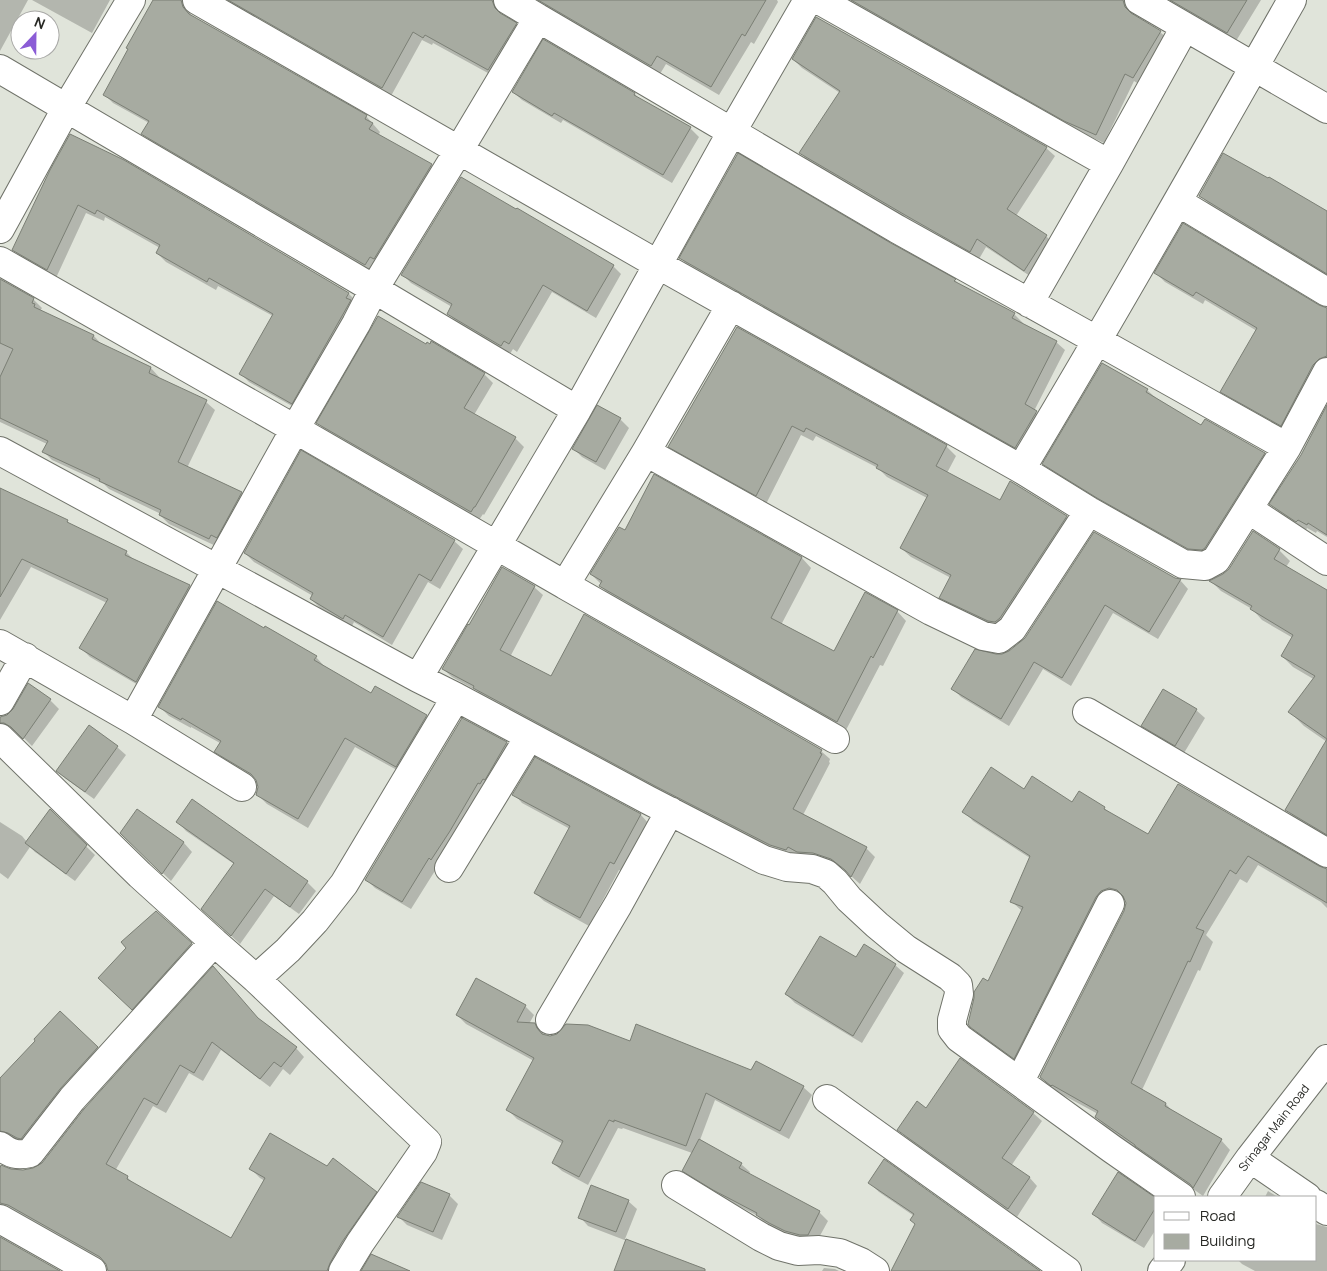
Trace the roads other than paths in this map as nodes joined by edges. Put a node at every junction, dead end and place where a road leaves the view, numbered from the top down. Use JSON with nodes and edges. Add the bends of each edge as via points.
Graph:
{"nodes":[{"id":1,"x":131,"y":0,"type":"edge"},
{"id":2,"x":197,"y":0,"type":"edge"},
{"id":3,"x":508,"y":0,"type":"edge"},
{"id":4,"x":808,"y":0,"type":"edge"},
{"id":5,"x":819,"y":0,"type":"edge"},
{"id":6,"x":1138,"y":0,"type":"edge"},
{"id":7,"x":1292,"y":0,"type":"edge"},
{"id":8,"x":538,"y":18,"type":"junction"},
{"id":9,"x":1185,"y":27,"type":"junction"},
{"id":10,"x":1254,"y":67,"type":"junction"},
{"id":11,"x":0,"y":69,"type":"edge"},
{"id":12,"x":67,"y":108,"type":"junction"},
{"id":13,"x":1327,"y":109,"type":"edge"},
{"id":14,"x":731,"y":133,"type":"junction"},
{"id":15,"x":459,"y":150,"type":"junction"},
{"id":16,"x":1108,"y":164,"type":"junction"},
{"id":17,"x":1178,"y":202,"type":"junction"},
{"id":18,"x":0,"y":229,"type":"edge"},
{"id":19,"x":0,"y":261,"type":"edge"},
{"id":20,"x":659,"y":265,"type":"junction"},
{"id":21,"x":374,"y":289,"type":"junction"},
{"id":22,"x":1327,"y":292,"type":"edge"},
{"id":23,"x":1029,"y":302,"type":"junction"},
{"id":24,"x":731,"y":305,"type":"junction"},
{"id":25,"x":1098,"y":340,"type":"junction"},
{"id":26,"x":1327,"y":372,"type":"edge"},
{"id":27,"x":577,"y":410,"type":"junction"},
{"id":28,"x":295,"y":429,"type":"junction"},
{"id":29,"x":1287,"y":447,"type":"junction"},
{"id":30,"x":0,"y":451,"type":"edge"},
{"id":31,"x":646,"y":452,"type":"junction"},
{"id":32,"x":1021,"y":469,"type":"junction"},
{"id":33,"x":1248,"y":509,"type":"junction"},
{"id":34,"x":1089,"y":511,"type":"junction"},
{"id":35,"x":496,"y":546,"type":"junction"},
{"id":36,"x":1327,"y":561,"type":"edge"},
{"id":37,"x":217,"y":569,"type":"junction"},
{"id":38,"x":565,"y":585,"type":"junction"},
{"id":39,"x":0,"y":644,"type":"edge"},
{"id":40,"x":25,"y":657,"type":"junction"},
{"id":41,"x":418,"y":678,"type":"junction"},
{"id":42,"x":456,"y":697,"type":"junction"},
{"id":43,"x":0,"y":701,"type":"edge"},
{"id":44,"x":1087,"y":712,"type":"dead end"},
{"id":45,"x":133,"y":720,"type":"junction"},
{"id":46,"x":529,"y":737,"type":"junction"},
{"id":47,"x":0,"y":738,"type":"edge"},
{"id":48,"x":835,"y":739,"type":"dead end"},
{"id":49,"x":242,"y":787,"type":"dead end"},
{"id":50,"x":670,"y":811,"type":"junction"},
{"id":51,"x":1327,"y":853,"type":"edge"},
{"id":52,"x":449,"y":868,"type":"dead end"},
{"id":53,"x":1110,"y":904,"type":"dead end"},
{"id":54,"x":214,"y":942,"type":"junction"},
{"id":55,"x":256,"y":979,"type":"junction"},
{"id":56,"x":550,"y":1020,"type":"dead end"},
{"id":57,"x":1327,"y":1059,"type":"edge"},
{"id":58,"x":1020,"y":1081,"type":"junction"},
{"id":59,"x":826,"y":1099,"type":"dead end"},
{"id":60,"x":0,"y":1146,"type":"edge"},
{"id":61,"x":1250,"y":1158,"type":"junction"},
{"id":62,"x":676,"y":1185,"type":"dead end"},
{"id":63,"x":1180,"y":1196,"type":"edge"},
{"id":64,"x":1223,"y":1196,"type":"edge"},
{"id":65,"x":1306,"y":1196,"type":"edge"},
{"id":66,"x":0,"y":1219,"type":"edge"},
{"id":67,"x":1170,"y":1261,"type":"edge"},
{"id":68,"x":92,"y":1271,"type":"edge"},
{"id":69,"x":343,"y":1271,"type":"edge"},
{"id":70,"x":875,"y":1271,"type":"edge"},
{"id":71,"x":1067,"y":1271,"type":"edge"},
{"id":72,"x":1162,"y":1271,"type":"edge"}],
"edges":[{"from":1,"to":12,"type":"street"},
{"from":2,"to":15,"type":"street"},
{"from":3,"to":8,"type":"street"},
{"from":4,"to":14,"type":"street"},
{"from":5,"to":16,"type":"street"},
{"from":6,"to":9,"type":"street"},
{"from":7,"to":10,"type":"street"},
{"from":8,"to":14,"type":"street"},
{"from":8,"to":15,"type":"street"},
{"from":9,"to":10,"type":"street"},
{"from":9,"to":16,"type":"street"},
{"from":10,"to":13,"type":"street"},
{"from":10,"to":17,"type":"street"},
{"from":11,"to":12,"type":"street"},
{"from":12,"to":18,"type":"street"},
{"from":12,"to":21,"type":"street"},
{"from":14,"to":20,"type":"street"},
{"from":14,"to":23,"type":"street"},
{"from":15,"to":20,"type":"street"},
{"from":15,"to":21,"type":"street"},
{"from":16,"to":23,"type":"street"},
{"from":17,"to":22,"type":"street"},
{"from":17,"to":25,"type":"street"},
{"from":19,"to":28,"type":"street"},
{"from":20,"to":24,"type":"street"},
{"from":20,"to":27,"type":"street"},
{"from":21,"to":27,"type":"street"},
{"from":21,"to":28,"type":"street"},
{"from":23,"to":25,"type":"street"},
{"from":24,"to":31,"type":"street"},
{"from":24,"to":32,"type":"street"},
{"from":25,"to":29,"type":"street"},
{"from":25,"to":32,"type":"street"},
{"from":26,"to":29,"type":"street"},
{"from":27,"to":35,"type":"street"},
{"from":28,"to":35,"type":"street"},
{"from":28,"to":37,"type":"street"},
{"from":29,"to":33,"type":"street"},
{"from":30,"to":37,"type":"street"},
{"from":31,"to":34,"type":"street","via":[[932,611],[983,636],[999,639],[1012,629]]},
{"from":31,"to":38,"type":"street"},
{"from":32,"to":34,"type":"street"},
{"from":33,"to":34,"type":"street","via":[[1216,560],[1205,566],[1183,564]]},
{"from":33,"to":36,"type":"street"},
{"from":35,"to":38,"type":"street"},
{"from":35,"to":41,"type":"street"},
{"from":37,"to":41,"type":"street"},
{"from":37,"to":45,"type":"street"},
{"from":38,"to":48,"type":"street"},
{"from":39,"to":40,"type":"street"},
{"from":40,"to":43,"type":"street"},
{"from":40,"to":45,"type":"street"},
{"from":41,"to":42,"type":"street"},
{"from":42,"to":46,"type":"street"},
{"from":42,"to":55,"type":"street","via":[[344,884],[315,921]]},
{"from":44,"to":51,"type":"street"},
{"from":45,"to":49,"type":"street"},
{"from":46,"to":50,"type":"street"},
{"from":46,"to":52,"type":"street"},
{"from":47,"to":54,"type":"street","via":[[140,876]]},
{"from":50,"to":56,"type":"street"},
{"from":50,"to":58,"type":"street","via":[[764,860],[826,874],[877,925],[958,985],[960,994],[952,1029],[959,1038]]},
{"from":53,"to":58,"type":"street"},
{"from":54,"to":55,"type":"street"},
{"from":54,"to":60,"type":"street","via":[[72,1099],[30,1153],[19,1156]]},
{"from":55,"to":69,"type":"street","via":[[427,1142]]},
{"from":57,"to":61,"type":"street","name":"Srinagar Main Road"},
{"from":58,"to":63,"type":"street"},
{"from":59,"to":71,"type":"street"},
{"from":61,"to":64,"type":"street","name":"Srinagar Main Road"},
{"from":61,"to":65,"type":"street"},
{"from":62,"to":70,"type":"street","via":[[779,1246],[798,1251],[840,1253]]},
{"from":66,"to":68,"type":"street"},
{"from":67,"to":72,"type":"street"}]}
